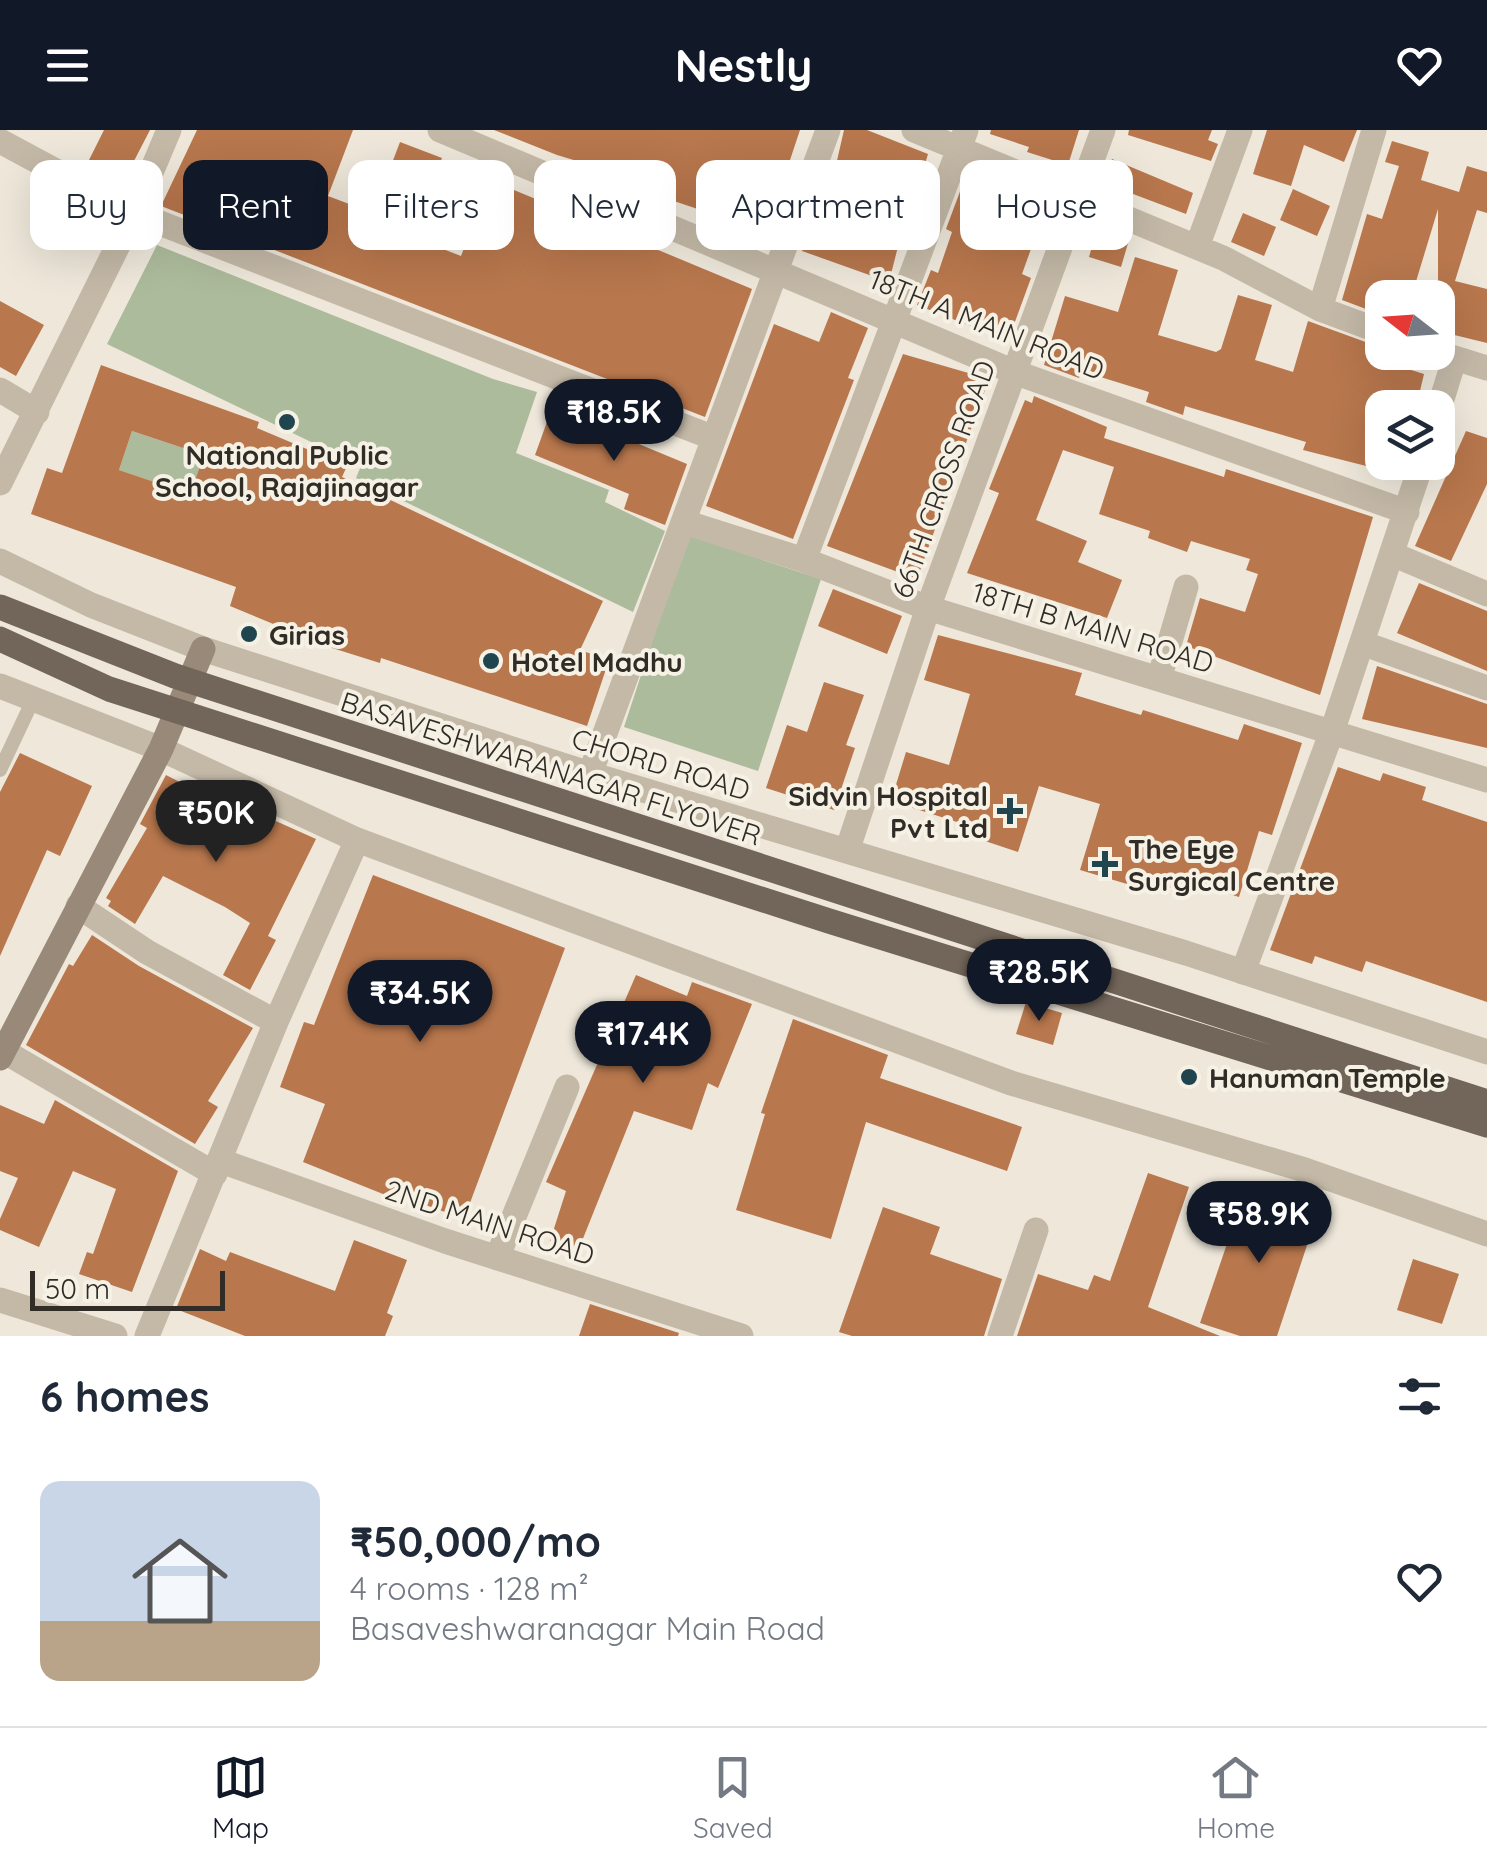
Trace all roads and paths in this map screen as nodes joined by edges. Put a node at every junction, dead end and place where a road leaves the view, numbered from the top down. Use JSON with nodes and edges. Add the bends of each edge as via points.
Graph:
{"nodes":[{"id":1,"x":169,"y":130,"type":"edge"},
{"id":2,"x":440,"y":130,"type":"edge"},
{"id":3,"x":828,"y":130,"type":"edge"},
{"id":4,"x":914,"y":130,"type":"edge"},
{"id":5,"x":1103,"y":130,"type":"edge"},
{"id":6,"x":1240,"y":130,"type":"edge"},
{"id":7,"x":1374,"y":130,"type":"edge"},
{"id":8,"x":962,"y":139,"type":"edge"},
{"id":9,"x":0,"y":141,"type":"edge"},
{"id":10,"x":35,"y":160,"type":"edge"},
{"id":11,"x":156,"y":160,"type":"edge"},
{"id":12,"x":1003,"y":160,"type":"edge"},
{"id":13,"x":1092,"y":160,"type":"edge"},
{"id":14,"x":1133,"y":221,"type":"edge"},
{"id":15,"x":163,"y":224,"type":"edge"},
{"id":16,"x":1196,"y":247,"type":"junction"},
{"id":17,"x":116,"y":250,"type":"edge"},
{"id":18,"x":1059,"y":250,"type":"edge"},
{"id":19,"x":777,"y":270,"type":"junction"},
{"id":20,"x":1320,"y":308,"type":"junction"},
{"id":21,"x":895,"y":319,"type":"junction"},
{"id":22,"x":1365,"y":325,"type":"edge"},
{"id":23,"x":1455,"y":359,"type":"edge"},
{"id":24,"x":1487,"y":368,"type":"edge"},
{"id":25,"x":1014,"y":372,"type":"junction"},
{"id":26,"x":0,"y":390,"type":"edge"},
{"id":27,"x":37,"y":412,"type":"junction"},
{"id":28,"x":714,"y":438,"type":"junction"},
{"id":29,"x":1416,"y":480,"type":"edge"},
{"id":30,"x":0,"y":483,"type":"edge"},
{"id":31,"x":1406,"y":512,"type":"junction"},
{"id":32,"x":684,"y":522,"type":"junction"},
{"id":33,"x":1392,"y":554,"type":"junction"},
{"id":34,"x":0,"y":560,"type":"edge"},
{"id":35,"x":804,"y":560,"type":"junction"},
{"id":36,"x":1186,"y":587,"type":"dead end"},
{"id":37,"x":1487,"y":594,"type":"edge"},
{"id":38,"x":0,"y":607,"type":"edge"},
{"id":39,"x":928,"y":608,"type":"junction"},
{"id":40,"x":0,"y":639,"type":"edge"},
{"id":41,"x":1362,"y":643,"type":"junction"},
{"id":42,"x":203,"y":649,"type":"junction"},
{"id":43,"x":1160,"y":679,"type":"junction"},
{"id":44,"x":0,"y":686,"type":"edge"},
{"id":45,"x":1487,"y":688,"type":"edge"},
{"id":46,"x":33,"y":700,"type":"junction"},
{"id":47,"x":1332,"y":732,"type":"junction"},
{"id":48,"x":161,"y":750,"type":"junction"},
{"id":49,"x":0,"y":770,"type":"edge"},
{"id":50,"x":590,"y":774,"type":"junction"},
{"id":51,"x":1487,"y":780,"type":"edge"},
{"id":52,"x":357,"y":840,"type":"junction"},
{"id":53,"x":847,"y":851,"type":"junction"},
{"id":54,"x":78,"y":906,"type":"junction"},
{"id":55,"x":1243,"y":972,"type":"junction"},
{"id":56,"x":276,"y":1022,"type":"junction"},
{"id":57,"x":1,"y":1052,"type":"edge"},
{"id":58,"x":1487,"y":1052,"type":"edge"},
{"id":59,"x":567,"y":1087,"type":"dead end"},
{"id":60,"x":1487,"y":1102,"type":"edge"},
{"id":61,"x":1487,"y":1126,"type":"edge"},
{"id":62,"x":218,"y":1168,"type":"junction"},
{"id":63,"x":1036,"y":1230,"type":"dead end"},
{"id":64,"x":1487,"y":1234,"type":"edge"},
{"id":65,"x":497,"y":1258,"type":"junction"},
{"id":66,"x":0,"y":1300,"type":"edge"},
{"id":67,"x":114,"y":1336,"type":"edge"},
{"id":68,"x":147,"y":1336,"type":"edge"},
{"id":69,"x":742,"y":1336,"type":"edge"},
{"id":70,"x":1000,"y":1336,"type":"edge"}],
"edges":[{"from":1,"to":11,"type":"street"},
{"from":2,"to":19,"type":"street","name":"18TH A MAIN ROAD"},
{"from":3,"to":19,"type":"street"},
{"from":4,"to":8,"type":"street"},
{"from":5,"to":13,"type":"street","name":"66TH CROSS ROAD"},
{"from":6,"to":16,"type":"street"},
{"from":7,"to":20,"type":"street"},
{"from":8,"to":12,"type":"street"},
{"from":8,"to":21,"type":"street"},
{"from":9,"to":10,"type":"street"},
{"from":14,"to":16,"type":"street"},
{"from":15,"to":28,"type":"street"},
{"from":16,"to":20,"type":"street"},
{"from":17,"to":27,"type":"street"},
{"from":18,"to":25,"type":"street","name":"66TH CROSS ROAD"},
{"from":19,"to":21,"type":"street","name":"18TH A MAIN ROAD"},
{"from":19,"to":28,"type":"street"},
{"from":20,"to":22,"type":"street"},
{"from":21,"to":25,"type":"street","name":"18TH A MAIN ROAD"},
{"from":21,"to":35,"type":"street"},
{"from":23,"to":24,"type":"street"},
{"from":25,"to":31,"type":"street","name":"18TH A MAIN ROAD"},
{"from":25,"to":39,"type":"street","name":"66TH CROSS ROAD"},
{"from":26,"to":27,"type":"street"},
{"from":27,"to":30,"type":"street"},
{"from":28,"to":32,"type":"street"},
{"from":29,"to":31,"type":"street"},
{"from":31,"to":33,"type":"street"},
{"from":32,"to":35,"type":"street","name":"18TH B MAIN ROAD"},
{"from":32,"to":50,"type":"street"},
{"from":33,"to":37,"type":"street"},
{"from":33,"to":41,"type":"street"},
{"from":34,"to":42,"type":"street","name":"CHORD ROAD"},
{"from":35,"to":39,"type":"street","name":"18TH B MAIN ROAD"},
{"from":36,"to":43,"type":"street"},
{"from":38,"to":60,"type":"main road","name":"BASAVESHWARANAGAR FLYOVER","bridge":true,"via":[[175,676]]},
{"from":39,"to":43,"type":"street","name":"18TH B MAIN ROAD"},
{"from":39,"to":53,"type":"street","name":"66TH CROSS ROAD"},
{"from":40,"to":61,"type":"main road","bridge":true,"via":[[109,690]]},
{"from":41,"to":45,"type":"street"},
{"from":41,"to":47,"type":"street"},
{"from":42,"to":48,"type":"main road"},
{"from":42,"to":50,"type":"street","name":"CHORD ROAD"},
{"from":43,"to":47,"type":"street","name":"18TH B MAIN ROAD"},
{"from":44,"to":46,"type":"street"},
{"from":46,"to":48,"type":"street"},
{"from":46,"to":49,"type":"lane"},
{"from":47,"to":51,"type":"street","name":"18TH B MAIN ROAD"},
{"from":47,"to":55,"type":"street"},
{"from":48,"to":52,"type":"street"},
{"from":48,"to":54,"type":"main road"},
{"from":50,"to":53,"type":"street","name":"CHORD ROAD"},
{"from":52,"to":56,"type":"street"},
{"from":52,"to":64,"type":"street","via":[[1011,1084],[1305,1170]]},
{"from":53,"to":55,"type":"street","name":"CHORD ROAD"},
{"from":54,"to":56,"type":"street"},
{"from":54,"to":57,"type":"main road"},
{"from":55,"to":58,"type":"street","name":"CHORD ROAD"},
{"from":56,"to":62,"type":"street"},
{"from":57,"to":62,"type":"street","name":"2ND MAIN ROAD"},
{"from":59,"to":65,"type":"street"},
{"from":62,"to":65,"type":"street","name":"2ND MAIN ROAD"},
{"from":62,"to":68,"type":"street"},
{"from":63,"to":70,"type":"street"},
{"from":65,"to":69,"type":"street","name":"2ND MAIN ROAD"},
{"from":66,"to":67,"type":"street"}]}
